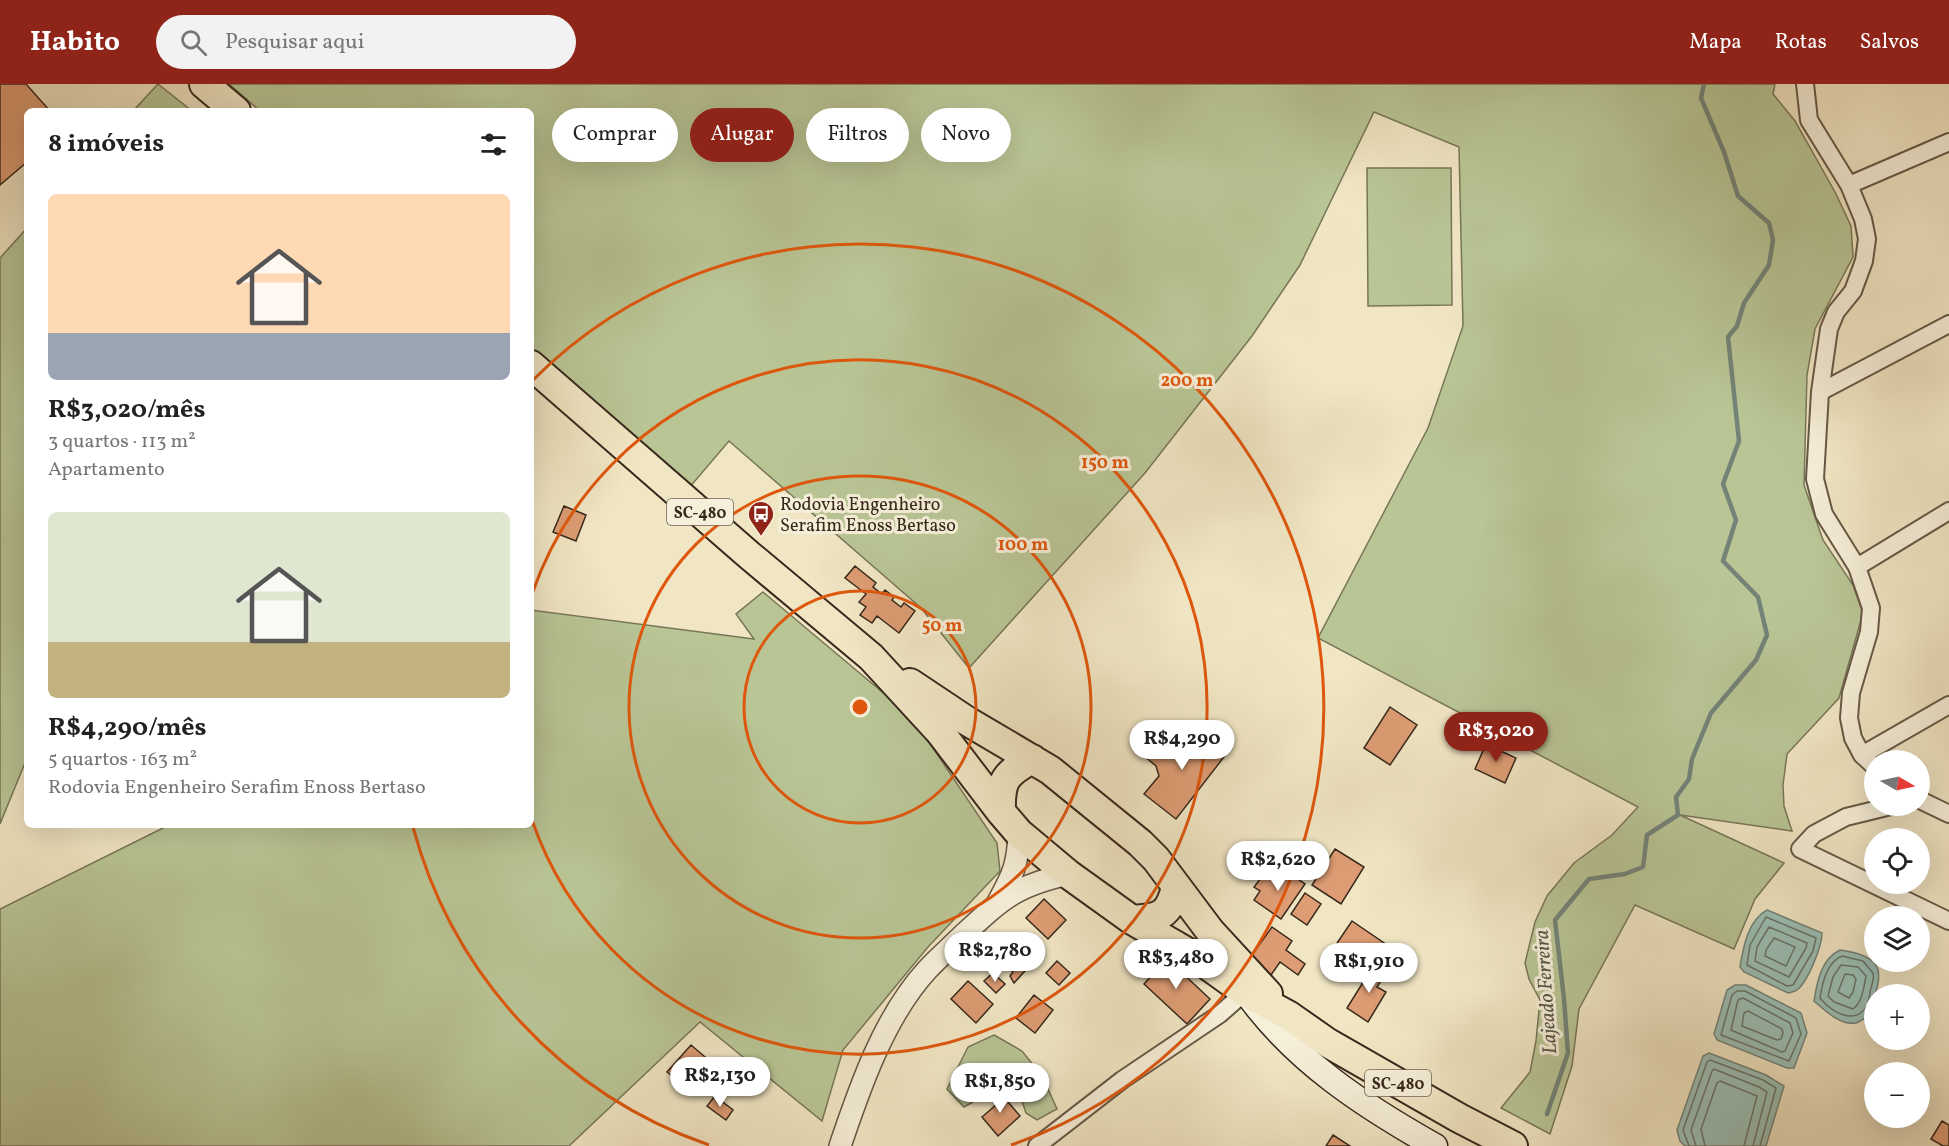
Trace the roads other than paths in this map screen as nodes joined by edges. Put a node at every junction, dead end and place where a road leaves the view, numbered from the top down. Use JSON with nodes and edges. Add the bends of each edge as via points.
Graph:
{"nodes":[{"id":1,"x":204,"y":84,"type":"edge"},
{"id":2,"x":1805,"y":84,"type":"edge"},
{"id":3,"x":232,"y":108,"type":"edge"},
{"id":4,"x":1949,"y":142,"type":"edge"},
{"id":5,"x":1849,"y":185,"type":"junction"},
{"id":6,"x":1949,"y":324,"type":"edge"},
{"id":7,"x":534,"y":368,"type":"edge"},
{"id":8,"x":1820,"y":392,"type":"junction"},
{"id":9,"x":1949,"y":512,"type":"edge"},
{"id":10,"x":1857,"y":567,"type":"junction"},
{"id":11,"x":871,"y":657,"type":"junction"},
{"id":12,"x":1949,"y":705,"type":"edge"},
{"id":13,"x":1862,"y":755,"type":"joint"},
{"id":14,"x":1032,"y":759,"type":"junction"},
{"id":15,"x":1930,"y":805,"type":"edge"},
{"id":16,"x":1000,"y":812,"type":"junction"},
{"id":17,"x":1864,"y":813,"type":"edge"},
{"id":18,"x":1949,"y":814,"type":"edge"},
{"id":19,"x":1020,"y":833,"type":"junction"},
{"id":20,"x":1068,"y":874,"type":"junction"},
{"id":21,"x":1176,"y":887,"type":"junction"},
{"id":22,"x":998,"y":902,"type":"junction"},
{"id":23,"x":1132,"y":920,"type":"junction"},
{"id":24,"x":1949,"y":921,"type":"edge"},
{"id":25,"x":1245,"y":992,"type":"junction"},
{"id":26,"x":1288,"y":1015,"type":"junction"},
{"id":27,"x":840,"y":1146,"type":"edge"},
{"id":28,"x":1036,"y":1146,"type":"edge"},
{"id":29,"x":1435,"y":1146,"type":"edge"},
{"id":30,"x":1513,"y":1146,"type":"edge"}],
"edges":[{"from":1,"to":3,"type":"highway"},
{"from":2,"to":5,"type":"street","via":[[1809,120]]},
{"from":4,"to":5,"type":"street"},
{"from":5,"to":8,"type":"street","via":[[1867,239],[1864,261],[1853,291],[1836,312],[1829,329]]},
{"from":6,"to":8,"type":"street"},
{"from":7,"to":11,"type":"highway","number":"SC-480"},
{"from":8,"to":10,"type":"street","via":[[1815,479],[1824,514]]},
{"from":9,"to":10,"type":"street"},
{"from":10,"to":13,"type":"street","via":[[1871,608],[1849,718]]},
{"from":11,"to":14,"type":"highway","number":"SC-480","via":[[967,722]]},
{"from":11,"to":16,"type":"highway","number":"SC-480","via":[[940,732]]},
{"from":12,"to":13,"type":"street"},
{"from":14,"to":16,"type":"highway","via":[[1005,777]]},
{"from":14,"to":21,"type":"highway","number":"SC-480","via":[[1140,843]]},
{"from":15,"to":18,"type":"street"},
{"from":16,"to":19,"type":"highway","number":"SC-480"},
{"from":17,"to":24,"type":"street","via":[[1846,817],[1814,834],[1800,849]]},
{"from":19,"to":20,"type":"highway","number":"SC-480"},
{"from":19,"to":22,"type":"street","via":[[1018,859]]},
{"from":20,"to":22,"type":"street","via":[[1031,884]]},
{"from":20,"to":23,"type":"highway","number":"SC-480"},
{"from":21,"to":23,"type":"highway","via":[[1166,912]]},
{"from":21,"to":26,"type":"highway","number":"SC-480","via":[[1210,931]]},
{"from":22,"to":27,"type":"street","via":[[926,971],[897,1011],[862,1083]]},
{"from":23,"to":25,"type":"highway","number":"SC-480"},
{"from":25,"to":26,"type":"highway","number":"SC-480"},
{"from":25,"to":28,"type":"street"},
{"from":25,"to":29,"type":"main road","via":[[1310,1062],[1352,1096]]},
{"from":26,"to":30,"type":"highway","number":"SC-480","via":[[1329,1043]]}]}
